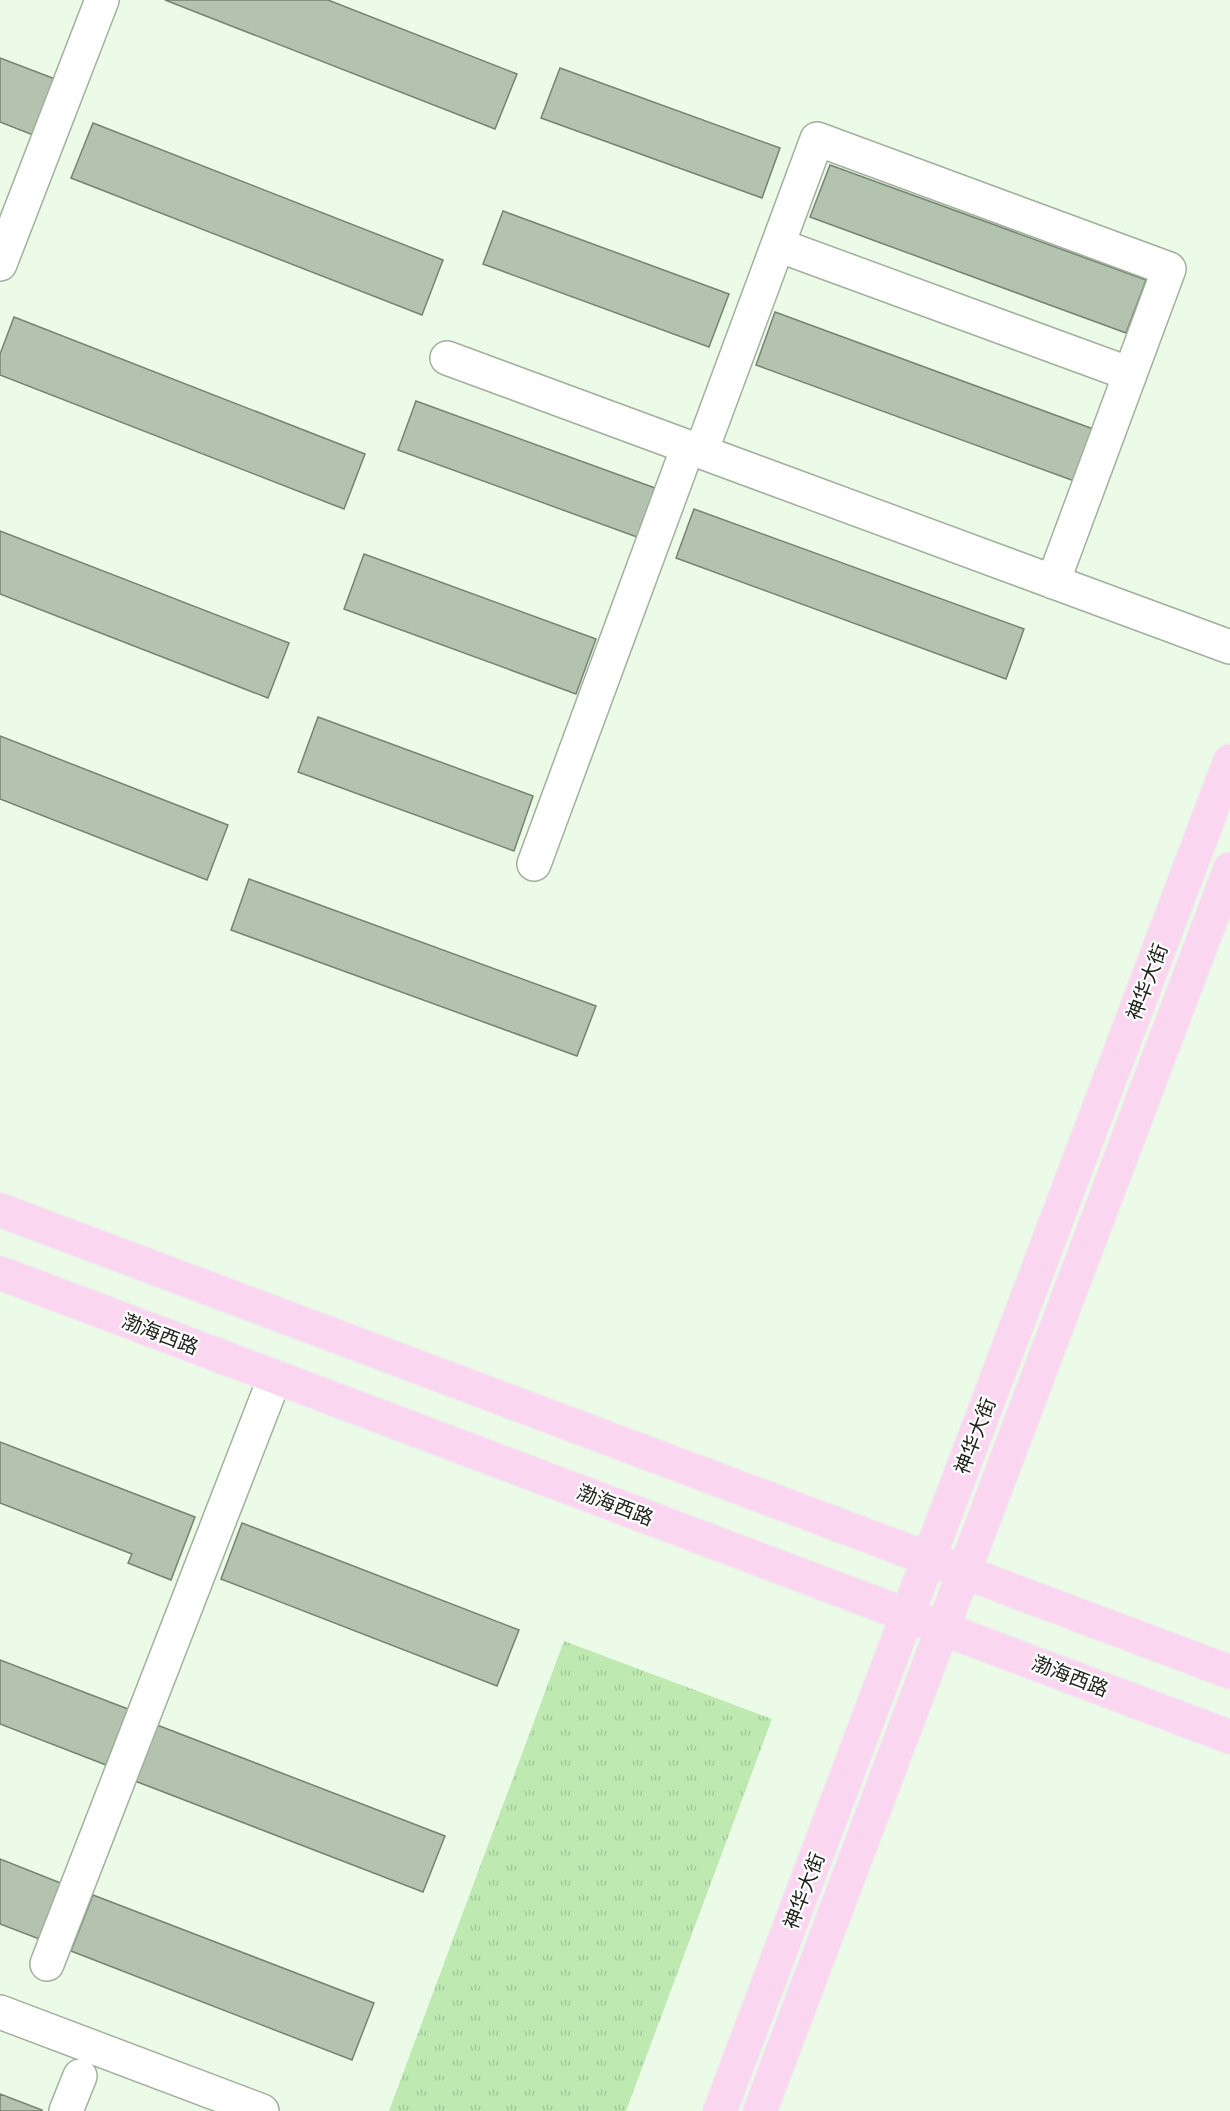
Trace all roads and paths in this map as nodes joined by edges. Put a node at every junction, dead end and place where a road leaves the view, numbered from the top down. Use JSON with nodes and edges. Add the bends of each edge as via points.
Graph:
{"nodes":[{"id":1,"x":102,"y":0,"type":"edge"},
{"id":2,"x":777,"y":245,"type":"junction"},
{"id":3,"x":0,"y":264,"type":"edge"},
{"id":4,"x":447,"y":358,"type":"dead end"},
{"id":5,"x":1130,"y":374,"type":"junction"},
{"id":6,"x":694,"y":449,"type":"junction"},
{"id":7,"x":1053,"y":582,"type":"junction"},
{"id":8,"x":1230,"y":647,"type":"edge"},
{"id":9,"x":1230,"y":762,"type":"edge"},
{"id":10,"x":534,"y":864,"type":"dead end"},
{"id":11,"x":1230,"y":869,"type":"edge"},
{"id":12,"x":0,"y":1210,"type":"edge"},
{"id":13,"x":0,"y":1273,"type":"edge"},
{"id":14,"x":275,"y":1377,"type":"junction"},
{"id":15,"x":928,"y":1561,"type":"junction"},
{"id":16,"x":964,"y":1573,"type":"junction"},
{"id":17,"x":908,"y":1616,"type":"junction"},
{"id":18,"x":943,"y":1628,"type":"junction"},
{"id":19,"x":1230,"y":1672,"type":"edge"},
{"id":20,"x":1230,"y":1737,"type":"edge"},
{"id":21,"x":47,"y":1964,"type":"dead end"},
{"id":22,"x":0,"y":2012,"type":"edge"},
{"id":23,"x":80,"y":2076,"type":"dead end"},
{"id":24,"x":66,"y":2111,"type":"edge"},
{"id":25,"x":262,"y":2111,"type":"edge"},
{"id":26,"x":720,"y":2111,"type":"edge"},
{"id":27,"x":760,"y":2111,"type":"edge"}],
"edges":[{"from":1,"to":3,"type":"street"},
{"from":2,"to":5,"type":"street"},
{"from":2,"to":5,"type":"street","via":[[817,138],[1168,269]]},
{"from":2,"to":6,"type":"street"},
{"from":4,"to":6,"type":"street"},
{"from":5,"to":7,"type":"street"},
{"from":6,"to":7,"type":"street"},
{"from":6,"to":10,"type":"street"},
{"from":7,"to":8,"type":"street"},
{"from":9,"to":15,"type":"main road","name":"神华大街"},
{"from":11,"to":16,"type":"main road","name":"神华大街"},
{"from":12,"to":15,"type":"main road"},
{"from":13,"to":14,"type":"main road","name":"渤海西路"},
{"from":14,"to":17,"type":"main road","name":"渤海西路"},
{"from":14,"to":21,"type":"street"},
{"from":15,"to":16,"type":"main road"},
{"from":15,"to":17,"type":"main road","name":"神华大街"},
{"from":16,"to":18,"type":"main road","name":"神华大街"},
{"from":16,"to":19,"type":"main road"},
{"from":17,"to":18,"type":"main road","name":"渤海西路"},
{"from":17,"to":26,"type":"main road","name":"神华大街"},
{"from":18,"to":20,"type":"main road","name":"渤海西路"},
{"from":18,"to":27,"type":"main road","name":"神华大街"},
{"from":22,"to":25,"type":"street"},
{"from":23,"to":24,"type":"street"}]}
